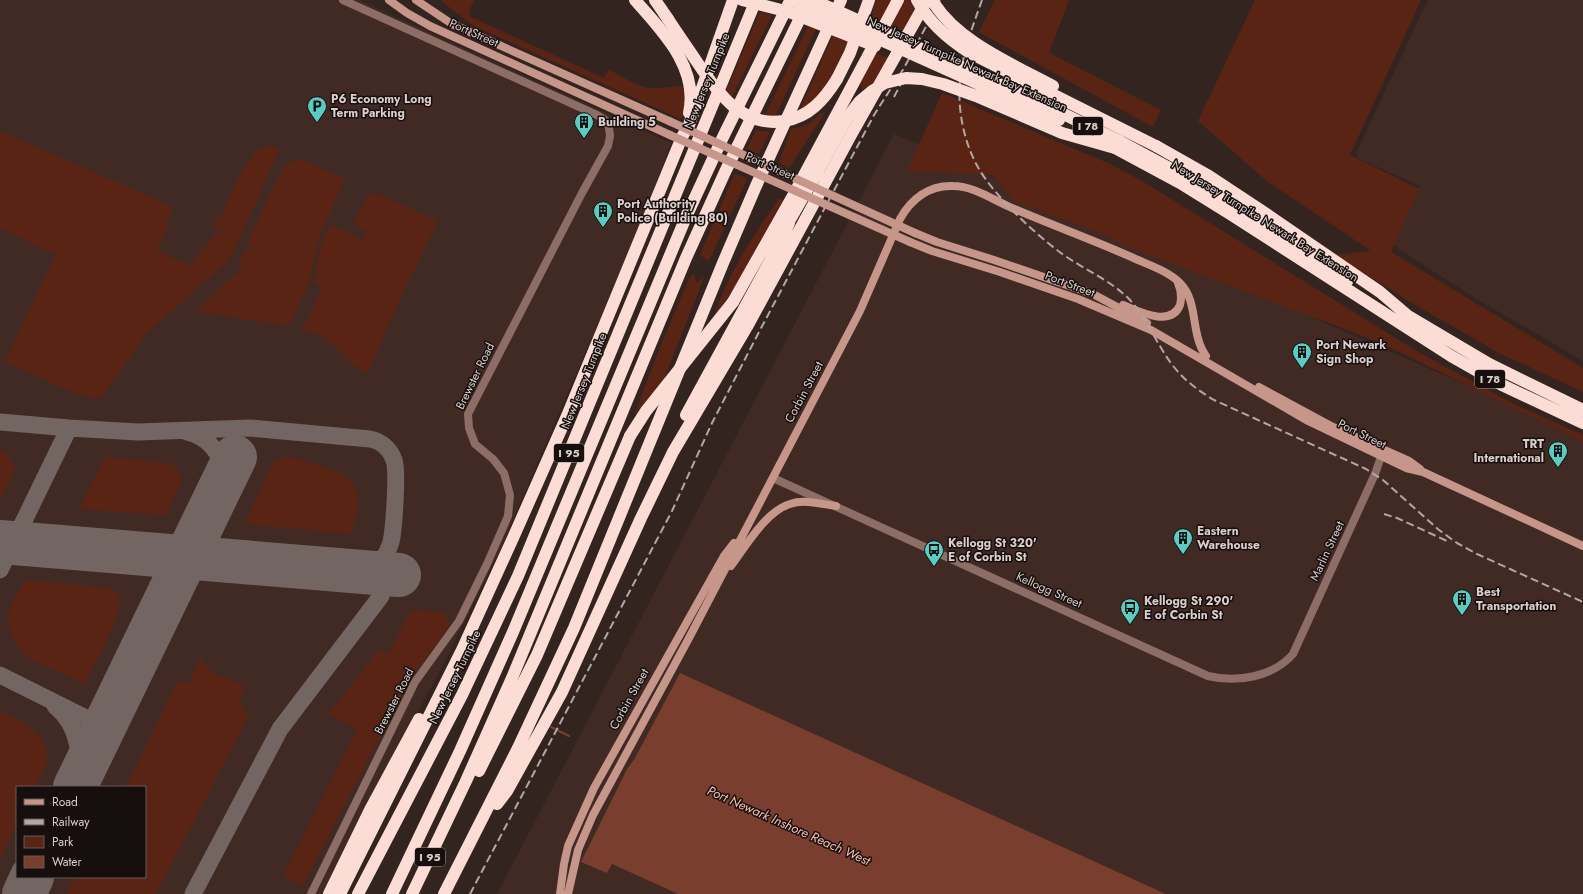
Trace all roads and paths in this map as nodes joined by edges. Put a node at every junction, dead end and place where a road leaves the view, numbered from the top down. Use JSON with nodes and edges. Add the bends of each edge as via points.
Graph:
{"nodes":[{"id":1,"x":343,"y":0,"type":"edge"},
{"id":2,"x":389,"y":0,"type":"edge"},
{"id":3,"x":412,"y":0,"type":"edge"},
{"id":4,"x":416,"y":0,"type":"edge"},
{"id":5,"x":635,"y":0,"type":"edge"},
{"id":6,"x":655,"y":0,"type":"edge"},
{"id":7,"x":733,"y":0,"type":"edge"},
{"id":8,"x":742,"y":0,"type":"edge"},
{"id":9,"x":756,"y":0,"type":"edge"},
{"id":10,"x":791,"y":0,"type":"edge"},
{"id":11,"x":809,"y":0,"type":"edge"},
{"id":12,"x":813,"y":0,"type":"edge"},
{"id":13,"x":841,"y":0,"type":"edge"},
{"id":14,"x":869,"y":0,"type":"edge"},
{"id":15,"x":898,"y":0,"type":"edge"},
{"id":16,"x":917,"y":0,"type":"edge"},
{"id":17,"x":927,"y":0,"type":"edge"},
{"id":18,"x":932,"y":0,"type":"edge"},
{"id":19,"x":999,"y":93,"type":"junction"},
{"id":20,"x":682,"y":137,"type":"junction"},
{"id":21,"x":1156,"y":146,"type":"junction"},
{"id":22,"x":1115,"y":148,"type":"junction"},
{"id":23,"x":789,"y":223,"type":"junction"},
{"id":24,"x":1174,"y":278,"type":"junction"},
{"id":25,"x":1345,"y":283,"type":"junction"},
{"id":26,"x":1093,"y":294,"type":"junction"},
{"id":27,"x":733,"y":302,"type":"junction"},
{"id":28,"x":1414,"y":321,"type":"junction"},
{"id":29,"x":1149,"y":326,"type":"junction"},
{"id":30,"x":1206,"y":356,"type":"junction"},
{"id":31,"x":1233,"y":375,"type":"junction"},
{"id":32,"x":1583,"y":410,"type":"edge"},
{"id":33,"x":1583,"y":423,"type":"edge"},
{"id":34,"x":1383,"y":453,"type":"junction"},
{"id":35,"x":773,"y":478,"type":"junction"},
{"id":36,"x":836,"y":506,"type":"junction"},
{"id":37,"x":641,"y":518,"type":"junction"},
{"id":38,"x":746,"y":527,"type":"junction"},
{"id":39,"x":1583,"y":546,"type":"edge"},
{"id":40,"x":718,"y":583,"type":"junction"},
{"id":41,"x":475,"y":621,"type":"junction"},
{"id":42,"x":1293,"y":654,"type":"joint"},
{"id":43,"x":448,"y":819,"type":"junction"},
{"id":44,"x":481,"y":824,"type":"junction"},
{"id":45,"x":312,"y":894,"type":"edge"},
{"id":46,"x":329,"y":894,"type":"edge"},
{"id":47,"x":340,"y":894,"type":"edge"},
{"id":48,"x":358,"y":894,"type":"edge"},
{"id":49,"x":392,"y":894,"type":"edge"},
{"id":50,"x":412,"y":894,"type":"edge"},
{"id":51,"x":444,"y":894,"type":"edge"},
{"id":52,"x":560,"y":894,"type":"edge"},
{"id":53,"x":568,"y":894,"type":"edge"}],
"edges":[{"from":1,"to":45,"type":"street","name":"Brewster Road","via":[[597,115],[607,124],[610,136],[604,154],[468,414],[469,428],[475,444],[499,466],[506,480],[510,508],[504,530],[459,621],[415,682]]},
{"from":2,"to":29,"type":"main road","name":"Port Street","bridge":true,"via":[[430,26],[910,242]]},
{"from":3,"to":4,"type":"main road"},
{"from":4,"to":26,"type":"main road","name":"Port Street","bridge":true,"via":[[453,24],[915,234]]},
{"from":5,"to":20,"type":"highway","via":[[670,43],[688,76],[691,102]]},
{"from":6,"to":14,"type":"highway","bridge":true,"via":[[722,96],[738,111],[754,119],[773,122],[800,116],[816,106],[825,96],[837,79],[850,52]]},
{"from":7,"to":20,"type":"highway","via":[[689,126]]},
{"from":8,"to":19,"type":"highway","bridge":true,"via":[[798,15],[956,80]]},
{"from":9,"to":48,"type":"highway","name":"New Jersey Turnpike","number":"I 95","via":[[518,576],[456,708]]},
{"from":10,"to":19,"type":"highway","name":"New Jersey Turnpike Newark Bay Extension","number":"I 78","bridge":true},
{"from":10,"to":49,"type":"highway","number":"I 95","via":[[680,230],[508,645]]},
{"from":11,"to":43,"type":"highway","number":"I 95","via":[[689,252],[512,678]]},
{"from":12,"to":25,"type":"highway","name":"New Jersey Turnpike Newark Bay Extension","number":"I 78","bridge":true,"via":[[1121,142],[1201,185]]},
{"from":13,"to":44,"type":"highway","number":"I 95","via":[[723,263],[579,616]]},
{"from":15,"to":27,"type":"highway"},
{"from":16,"to":21,"type":"highway","bridge":true,"via":[[938,29],[970,53]]},
{"from":17,"to":37,"type":"highway","via":[[748,325],[679,442]]},
{"from":18,"to":21,"type":"highway","bridge":true,"via":[[944,18],[967,37],[1136,132]]},
{"from":19,"to":22,"type":"highway","name":"New Jersey Turnpike Newark Bay Extension","number":"I 78","bridge":true},
{"from":20,"to":41,"type":"highway","via":[[552,450]]},
{"from":21,"to":28,"type":"highway","via":[[1215,180],[1338,263],[1380,292]]},
{"from":22,"to":23,"type":"highway","bridge":true,"via":[[1062,133],[943,84],[906,78],[892,81],[878,87],[860,101],[847,118]]},
{"from":22,"to":25,"type":"highway","name":"New Jersey Turnpike Newark Bay Extension","number":"I 78","via":[[1180,183]]},
{"from":23,"to":27,"type":"highway","via":[[748,286]]},
{"from":23,"to":37,"type":"highway","via":[[680,427]]},
{"from":24,"to":26,"type":"main road","via":[[1180,290],[1181,301],[1176,311],[1166,316],[1147,314]]},
{"from":24,"to":30,"type":"main road","via":[[1182,284],[1190,300],[1198,341]]},
{"from":24,"to":35,"type":"main road","name":"Corbin Street","via":[[965,187],[929,190],[910,204],[900,219],[860,311]]},
{"from":25,"to":28,"type":"highway","name":"New Jersey Turnpike Newark Bay Extension","number":"I 78"},
{"from":25,"to":33,"type":"highway","name":"New Jersey Turnpike Newark Bay Extension","number":"I 78","via":[[1451,356],[1496,382]]},
{"from":26,"to":29,"type":"main road","name":"Port Street"},
{"from":27,"to":43,"type":"highway","bridge":true,"via":[[646,411],[630,436],[526,678],[470,789]]},
{"from":28,"to":32,"type":"highway","name":"New Jersey Turnpike Newark Bay Extension","number":"I 78","via":[[1490,364]]},
{"from":29,"to":30,"type":"main road","via":[[1177,338]]},
{"from":29,"to":31,"type":"main road"},
{"from":30,"to":31,"type":"main road"},
{"from":31,"to":34,"type":"main road","name":"Port Street"},
{"from":34,"to":39,"type":"main road","name":"Port Street","via":[[1409,461],[1423,472]]},
{"from":34,"to":42,"type":"street","name":"Marlin Street"},
{"from":35,"to":36,"type":"street","name":"Kellogg Street"},
{"from":35,"to":38,"type":"main road","name":"Corbin Street"},
{"from":36,"to":40,"type":"main road","via":[[808,502],[790,504],[775,511]]},
{"from":36,"to":42,"type":"street","name":"Kellogg Street","via":[[1208,676],[1242,679],[1259,675],[1271,671]]},
{"from":37,"to":44,"type":"highway","via":[[553,709],[507,791]]},
{"from":38,"to":40,"type":"main road","name":"Corbin Street"},
{"from":38,"to":52,"type":"main road","name":"Corbin Street","via":[[724,556],[594,788],[568,846]]},
{"from":40,"to":53,"type":"main road","name":"Corbin Street","via":[[593,815],[578,850]]},
{"from":41,"to":46,"type":"highway","via":[[386,780]]},
{"from":41,"to":47,"type":"highway"},
{"from":43,"to":50,"type":"highway","number":"I 95"},
{"from":44,"to":51,"type":"highway","number":"I 95"}]}
